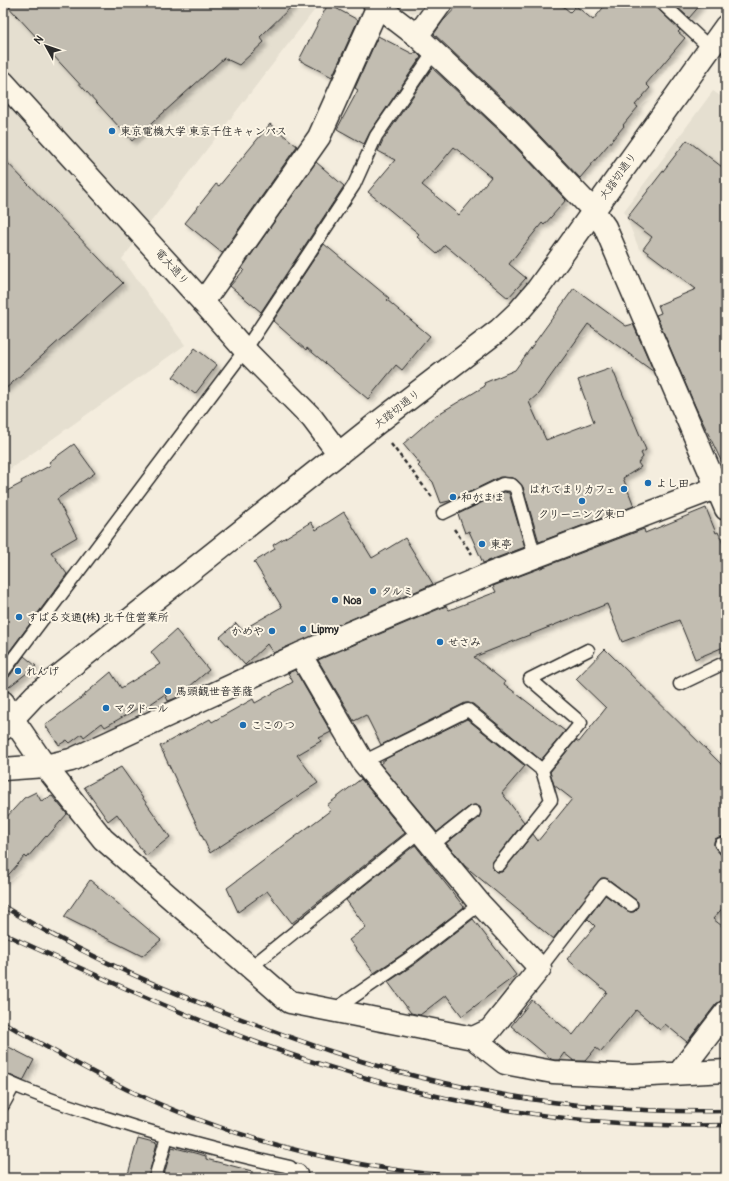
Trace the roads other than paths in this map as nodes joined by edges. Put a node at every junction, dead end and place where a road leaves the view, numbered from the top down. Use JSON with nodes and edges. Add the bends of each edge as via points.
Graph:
{"nodes":[{"id":1,"x":441,"y":3,"type":"edge"},
{"id":2,"x":662,"y":3,"type":"edge"},
{"id":3,"x":376,"y":4,"type":"edge"},
{"id":4,"x":417,"y":36,"type":"junction"},
{"id":5,"x":721,"y":37,"type":"edge"},
{"id":6,"x":434,"y":52,"type":"junction"},
{"id":7,"x":3,"y":82,"type":"edge"},
{"id":8,"x":594,"y":210,"type":"junction"},
{"id":9,"x":203,"y":302,"type":"junction"},
{"id":10,"x":245,"y":350,"type":"junction"},
{"id":11,"x":339,"y":454,"type":"junction"},
{"id":12,"x":721,"y":486,"type":"edge"},
{"id":13,"x":726,"y":509,"type":"edge"},
{"id":14,"x":443,"y":513,"type":"dead end"},
{"id":15,"x":534,"y":557,"type":"junction"},
{"id":16,"x":588,"y":650,"type":"dead end"},
{"id":17,"x":300,"y":654,"type":"junction"},
{"id":18,"x":726,"y":662,"type":"edge"},
{"id":19,"x":3,"y":672,"type":"edge"},
{"id":20,"x":680,"y":684,"type":"dead end"},
{"id":21,"x":6,"y":716,"type":"edge"},
{"id":22,"x":362,"y":762,"type":"junction"},
{"id":23,"x":45,"y":766,"type":"junction"},
{"id":24,"x":3,"y":769,"type":"edge"},
{"id":25,"x":542,"y":770,"type":"junction"},
{"id":26,"x":474,"y":812,"type":"dead end"},
{"id":27,"x":426,"y":839,"type":"junction"},
{"id":28,"x":499,"y":865,"type":"dead end"},
{"id":29,"x":480,"y":904,"type":"junction"},
{"id":30,"x":631,"y":904,"type":"dead end"},
{"id":31,"x":250,"y":967,"type":"junction"},
{"id":32,"x":540,"y":968,"type":"junction"},
{"id":33,"x":333,"y":1011,"type":"junction"},
{"id":34,"x":726,"y":1012,"type":"edge"},
{"id":35,"x":473,"y":1038,"type":"junction"},
{"id":36,"x":726,"y":1071,"type":"edge"},
{"id":37,"x":679,"y":1073,"type":"junction"},
{"id":38,"x":8,"y":1082,"type":"edge"},
{"id":39,"x":3,"y":1105,"type":"edge"},
{"id":40,"x":167,"y":1137,"type":"junction"},
{"id":41,"x":295,"y":1176,"type":"edge"},
{"id":42,"x":155,"y":1178,"type":"edge"}],
"edges":[{"from":1,"to":4,"type":"street"},
{"from":2,"to":5,"type":"lane"},
{"from":3,"to":4,"type":"street"},
{"from":3,"to":9,"type":"street","via":[[319,137]]},
{"from":4,"to":6,"type":"street"},
{"from":5,"to":8,"type":"street","name":"大踏切通り"},
{"from":6,"to":8,"type":"street","via":[[512,125]]},
{"from":6,"to":10,"type":"lane","via":[[376,136],[354,185]]},
{"from":7,"to":9,"type":"street","name":"電大通り"},
{"from":8,"to":11,"type":"street","name":"大踏切通り","via":[[519,311],[499,330]]},
{"from":8,"to":12,"type":"street","via":[[605,227]]},
{"from":9,"to":10,"type":"street","name":"電大通り"},
{"from":10,"to":11,"type":"street","name":"電大通り","via":[[312,418]]},
{"from":10,"to":19,"type":"lane"},
{"from":11,"to":21,"type":"street","name":"大踏切通り"},
{"from":12,"to":13,"type":"street"},
{"from":12,"to":15,"type":"street"},
{"from":14,"to":15,"type":"lane","via":[[503,484],[512,485],[516,489]]},
{"from":15,"to":17,"type":"street"},
{"from":16,"to":25,"type":"lane","via":[[530,679],[581,723]]},
{"from":17,"to":22,"type":"street"},
{"from":17,"to":23,"type":"street","via":[[71,760]]},
{"from":18,"to":20,"type":"lane"},
{"from":21,"to":23,"type":"street"},
{"from":22,"to":25,"type":"lane","via":[[468,710]]},
{"from":22,"to":27,"type":"street"},
{"from":23,"to":24,"type":"street"},
{"from":23,"to":31,"type":"street","via":[[102,839]]},
{"from":25,"to":28,"type":"lane","via":[[551,800]]},
{"from":26,"to":27,"type":"lane"},
{"from":27,"to":29,"type":"street"},
{"from":27,"to":31,"type":"lane"},
{"from":29,"to":32,"type":"street"},
{"from":29,"to":33,"type":"lane","via":[[410,958]]},
{"from":30,"to":32,"type":"lane","via":[[604,885]]},
{"from":31,"to":33,"type":"street","via":[[290,1002]]},
{"from":32,"to":35,"type":"street","via":[[490,1030]]},
{"from":33,"to":35,"type":"street"},
{"from":34,"to":37,"type":"street"},
{"from":35,"to":37,"type":"street","via":[[505,1063],[553,1072],[633,1076]]},
{"from":36,"to":37,"type":"street"},
{"from":38,"to":39,"type":"lane"},
{"from":38,"to":40,"type":"lane","via":[[59,1103]]},
{"from":40,"to":41,"type":"lane","via":[[290,1167]]},
{"from":40,"to":42,"type":"lane"}]}
